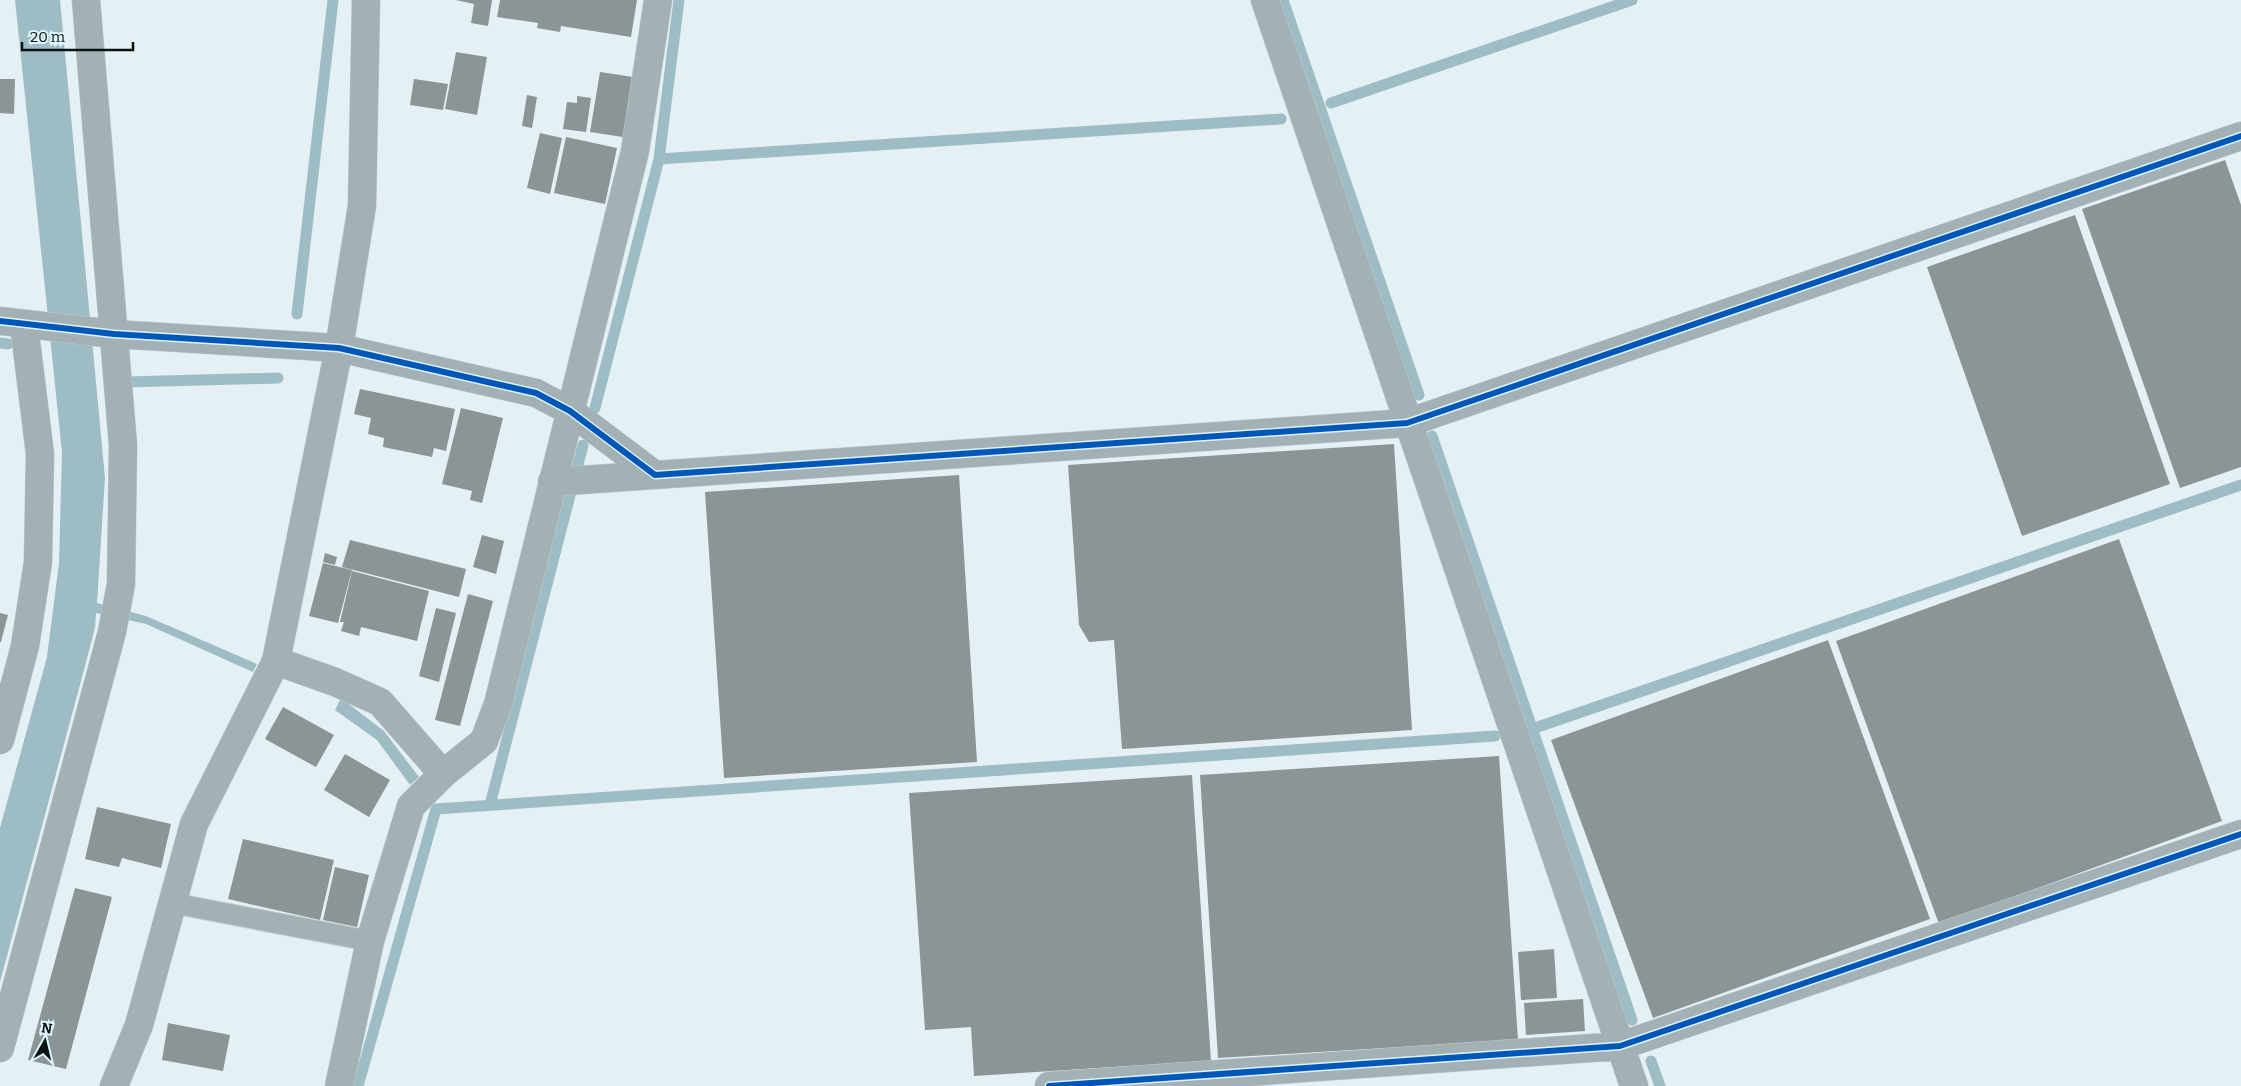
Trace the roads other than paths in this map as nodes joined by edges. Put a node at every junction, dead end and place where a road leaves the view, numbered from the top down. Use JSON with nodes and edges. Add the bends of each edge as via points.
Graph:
{"nodes":[{"id":1,"x":86,"y":0,"type":"edge"},
{"id":2,"x":366,"y":0,"type":"edge"},
{"id":3,"x":658,"y":0,"type":"edge"},
{"id":4,"x":1265,"y":0,"type":"edge"},
{"id":5,"x":2241,"y":136,"type":"edge"},
{"id":6,"x":20,"y":324,"type":"edge"},
{"id":7,"x":109,"y":333,"type":"junction"},
{"id":8,"x":339,"y":348,"type":"junction"},
{"id":9,"x":570,"y":411,"type":"junction"},
{"id":10,"x":1407,"y":423,"type":"junction"},
{"id":11,"x":655,"y":476,"type":"junction"},
{"id":12,"x":566,"y":481,"type":"junction"},
{"id":13,"x":276,"y":661,"type":"junction"},
{"id":14,"x":0,"y":740,"type":"edge"},
{"id":15,"x":443,"y":774,"type":"junction"},
{"id":16,"x":2241,"y":834,"type":"edge"},
{"id":17,"x":172,"y":903,"type":"junction"},
{"id":18,"x":370,"y":941,"type":"junction"},
{"id":19,"x":1620,"y":1046,"type":"junction"},
{"id":20,"x":0,"y":1048,"type":"edge"},
{"id":21,"x":114,"y":1086,"type":"edge"},
{"id":22,"x":339,"y":1086,"type":"edge"},
{"id":23,"x":1049,"y":1086,"type":"edge"},
{"id":24,"x":1634,"y":1086,"type":"edge"}],
"edges":[{"from":1,"to":7,"type":"street"},
{"from":2,"to":8,"type":"street","via":[[362,206]]},
{"from":3,"to":9,"type":"street","via":[[635,151]]},
{"from":4,"to":10,"type":"street"},
{"from":5,"to":10,"type":"street"},
{"from":6,"to":7,"type":"street"},
{"from":6,"to":14,"type":"street","via":[[40,454],[38,562],[25,646]]},
{"from":7,"to":8,"type":"street"},
{"from":7,"to":20,"type":"street","via":[[124,445],[121,584]]},
{"from":8,"to":9,"type":"street","via":[[536,394]]},
{"from":8,"to":13,"type":"street"},
{"from":9,"to":11,"type":"street"},
{"from":9,"to":12,"type":"street"},
{"from":10,"to":11,"type":"street"},
{"from":10,"to":19,"type":"street"},
{"from":11,"to":12,"type":"street"},
{"from":12,"to":15,"type":"street","via":[[484,741]]},
{"from":13,"to":15,"type":"street","via":[[380,702]]},
{"from":13,"to":17,"type":"street","via":[[194,824]]},
{"from":15,"to":18,"type":"street","via":[[411,806]]},
{"from":16,"to":19,"type":"street"},
{"from":17,"to":18,"type":"lane"},
{"from":17,"to":21,"type":"street","via":[[139,1025]]},
{"from":18,"to":22,"type":"street"},
{"from":19,"to":23,"type":"street"},
{"from":19,"to":24,"type":"street"}]}
